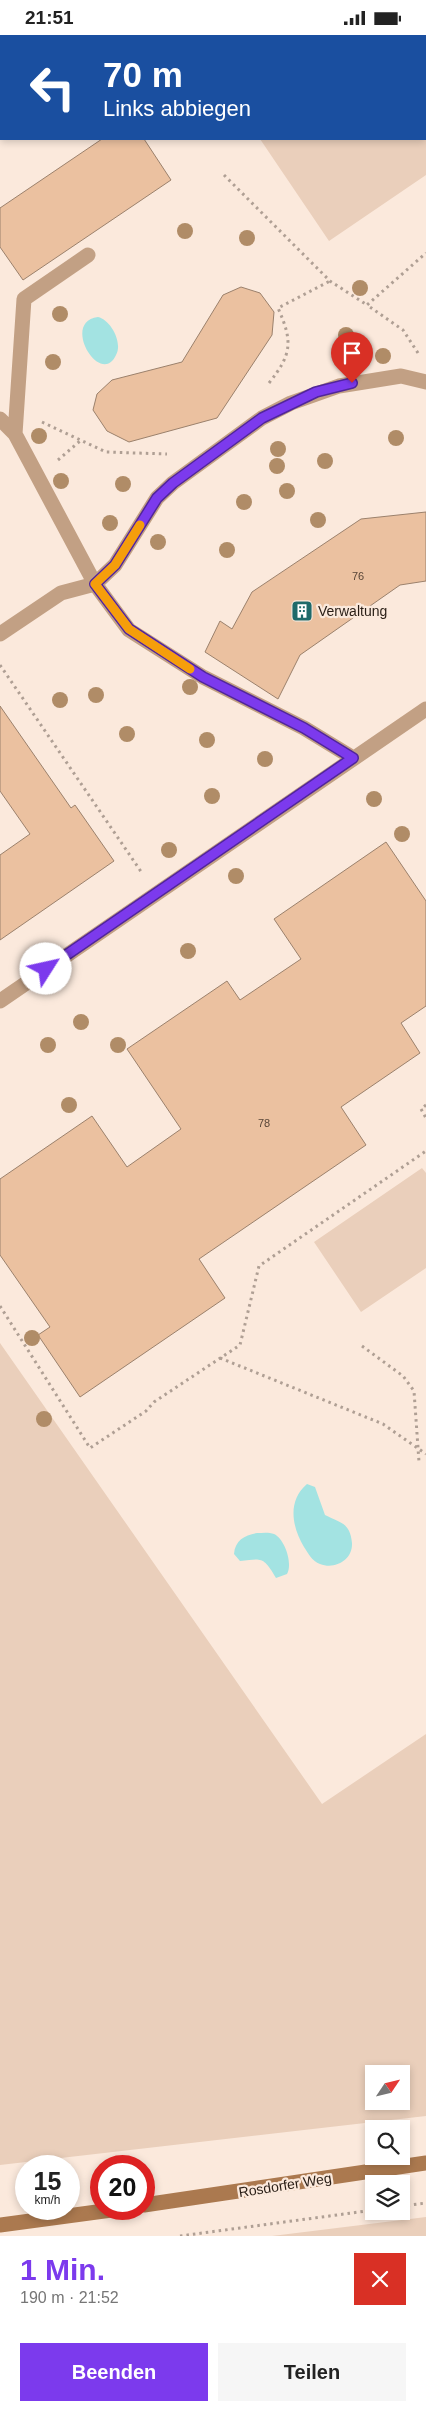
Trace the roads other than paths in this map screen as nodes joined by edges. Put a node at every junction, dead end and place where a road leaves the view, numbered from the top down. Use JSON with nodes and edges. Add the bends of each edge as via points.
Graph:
{"nodes":[{"id":1,"x":88,"y":255,"type":"dead end"},
{"id":2,"x":423,"y":380,"type":"edge"},
{"id":3,"x":0,"y":419,"type":"edge"},
{"id":4,"x":15,"y":434,"type":"junction"},
{"id":5,"x":95,"y":584,"type":"junction"},
{"id":6,"x":0,"y":634,"type":"edge"},
{"id":7,"x":425,"y":712,"type":"edge"},
{"id":8,"x":353,"y":758,"type":"junction"},
{"id":9,"x":0,"y":1001,"type":"edge"},
{"id":10,"x":426,"y":2163,"type":"edge"},
{"id":11,"x":155,"y":2203,"type":"edge"},
{"id":12,"x":90,"y":2213,"type":"edge"},
{"id":13,"x":0,"y":2225,"type":"edge"}],
"edges":[{"from":1,"to":4,"type":"lane","via":[[24,299]]},
{"from":2,"to":5,"type":"lane","via":[[385,377],[339,386],[316,392],[262,418],[157,498],[115,565]]},
{"from":3,"to":4,"type":"lane"},
{"from":4,"to":5,"type":"lane"},
{"from":5,"to":6,"type":"lane","via":[[62,593]]},
{"from":5,"to":8,"type":"lane","via":[[129,629],[203,677],[304,728]]},
{"from":7,"to":8,"type":"lane"},
{"from":8,"to":9,"type":"lane"},
{"from":10,"to":11,"type":"main road","name":"Rosdorfer Weg"},
{"from":12,"to":13,"type":"main road"}]}
